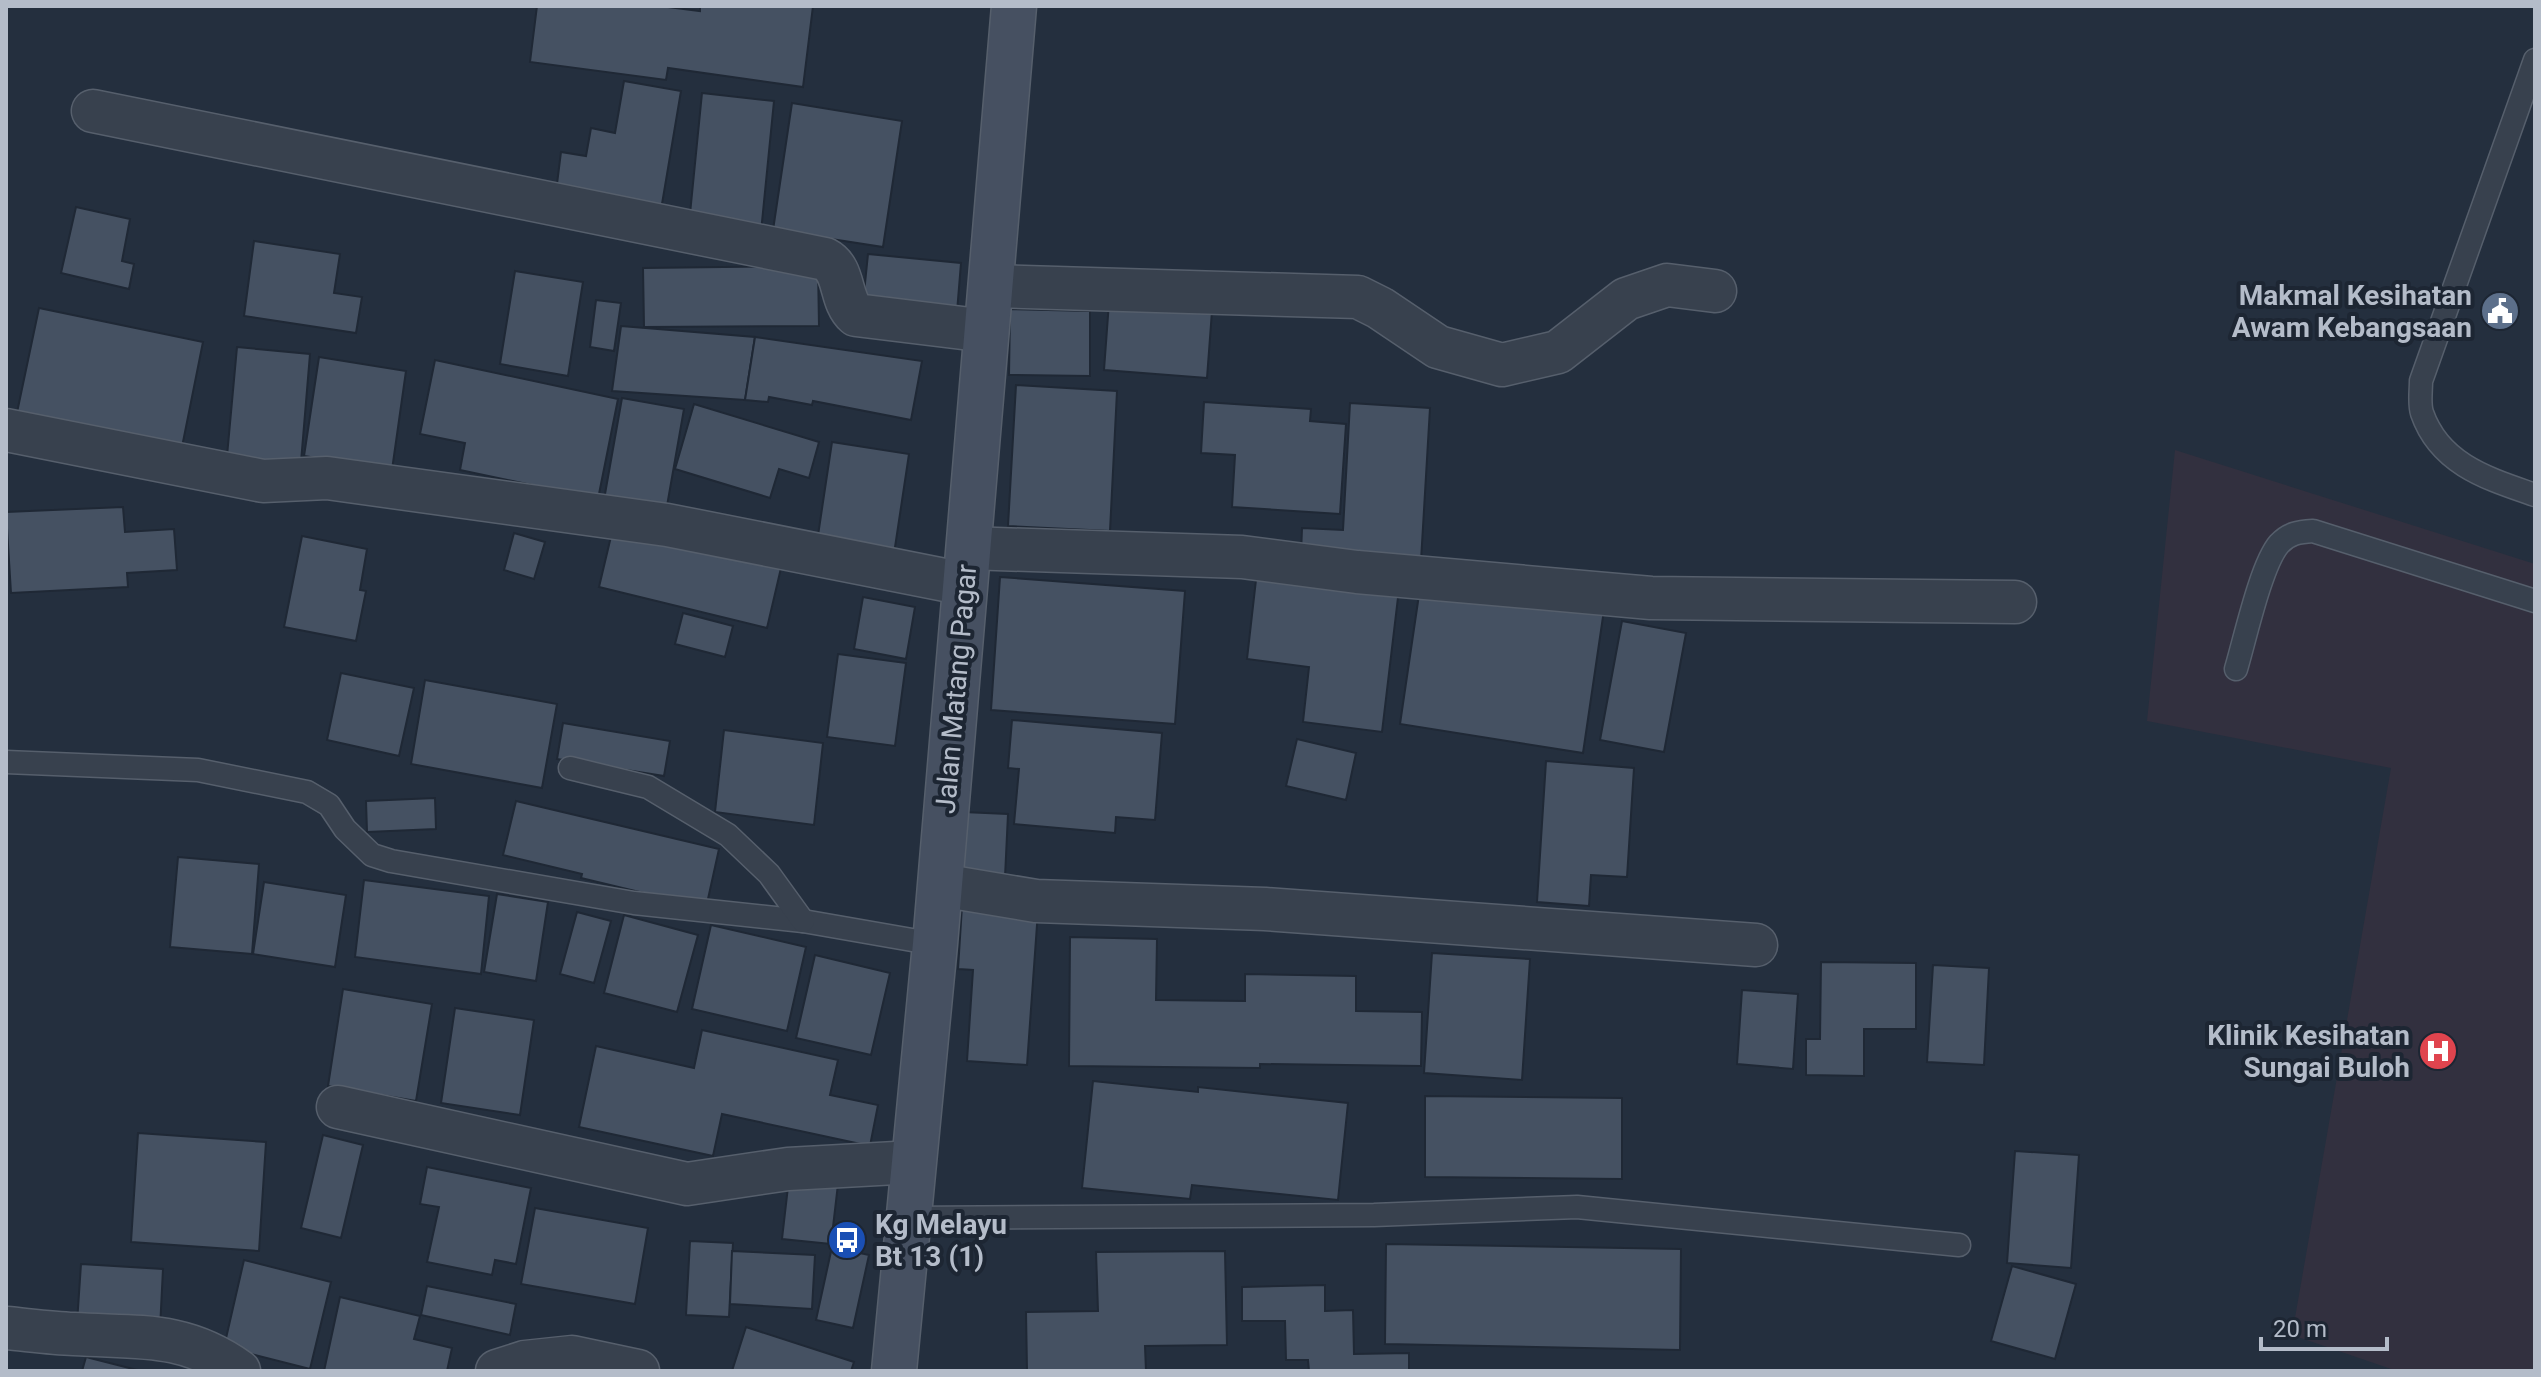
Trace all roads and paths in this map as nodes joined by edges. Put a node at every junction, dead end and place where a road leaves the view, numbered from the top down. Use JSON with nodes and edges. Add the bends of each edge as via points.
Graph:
{"nodes":[{"id":1,"x":1014,"y":6,"type":"edge"},
{"id":2,"x":2535,"y":60,"type":"edge"},
{"id":3,"x":93,"y":111,"type":"dead end"},
{"id":4,"x":990,"y":286,"type":"junction"},
{"id":5,"x":1715,"y":291,"type":"dead end"},
{"id":6,"x":987,"y":331,"type":"junction"},
{"id":7,"x":6,"y":430,"type":"edge"},
{"id":8,"x":2535,"y":495,"type":"edge"},
{"id":9,"x":967,"y":566,"type":"junction"},
{"id":10,"x":2535,"y":601,"type":"edge"},
{"id":11,"x":2015,"y":602,"type":"dead end"},
{"id":12,"x":2236,"y":669,"type":"dead end"},
{"id":13,"x":6,"y":762,"type":"edge"},
{"id":14,"x":570,"y":768,"type":"dead end"},
{"id":15,"x":940,"y":885,"type":"junction"},
{"id":16,"x":803,"y":921,"type":"junction"},
{"id":17,"x":935,"y":944,"type":"junction"},
{"id":18,"x":1756,"y":945,"type":"dead end"},
{"id":19,"x":338,"y":1107,"type":"dead end"},
{"id":20,"x":914,"y":1162,"type":"junction"},
{"id":21,"x":908,"y":1218,"type":"junction"},
{"id":22,"x":1959,"y":1245,"type":"dead end"},
{"id":23,"x":6,"y":1328,"type":"edge"},
{"id":24,"x":239,"y":1371,"type":"edge"},
{"id":25,"x":497,"y":1371,"type":"edge"},
{"id":26,"x":638,"y":1371,"type":"edge"},
{"id":27,"x":894,"y":1371,"type":"edge"}],
"edges":[{"from":1,"to":4,"type":"main road","name":"Jalan Matang Pagar"},
{"from":2,"to":8,"type":"lane","via":[[2421,381],[2421,411],[2443,449],[2476,475]]},
{"from":3,"to":6,"type":"street","via":[[825,259],[835,265],[856,315]]},
{"from":4,"to":5,"type":"street","via":[[1358,297],[1438,347],[1502,365],[1558,352],[1626,299],[1667,285]]},
{"from":4,"to":6,"type":"main road","name":"Jalan Matang Pagar"},
{"from":6,"to":9,"type":"main road","name":"Jalan Matang Pagar"},
{"from":7,"to":9,"type":"street","via":[[263,481],[327,478]]},
{"from":9,"to":11,"type":"street","via":[[1242,557],[1651,598]]},
{"from":9,"to":15,"type":"main road","name":"Jalan Matang Pagar"},
{"from":10,"to":12,"type":"lane","via":[[2313,531],[2295,532],[2269,558]]},
{"from":13,"to":16,"type":"lane","via":[[198,770],[285,787],[329,805],[372,855],[391,861],[634,903]]},
{"from":14,"to":16,"type":"lane","via":[[648,787],[728,835],[769,874]]},
{"from":15,"to":17,"type":"main road","name":"Jalan Matang Pagar"},
{"from":15,"to":18,"type":"street","via":[[1036,901],[1265,909]]},
{"from":16,"to":17,"type":"lane"},
{"from":17,"to":20,"type":"main road","name":"Jalan Matang Pagar"},
{"from":19,"to":20,"type":"street","via":[[687,1184],[788,1169]]},
{"from":20,"to":21,"type":"main road","name":"Jalan Matang Pagar"},
{"from":21,"to":22,"type":"lane","via":[[1374,1215],[1577,1207]]},
{"from":21,"to":27,"type":"main road","name":"Jalan Matang Pagar"},
{"from":23,"to":24,"type":"street","via":[[184,1342]]},
{"from":25,"to":26,"type":"street","via":[[572,1357]]}]}
